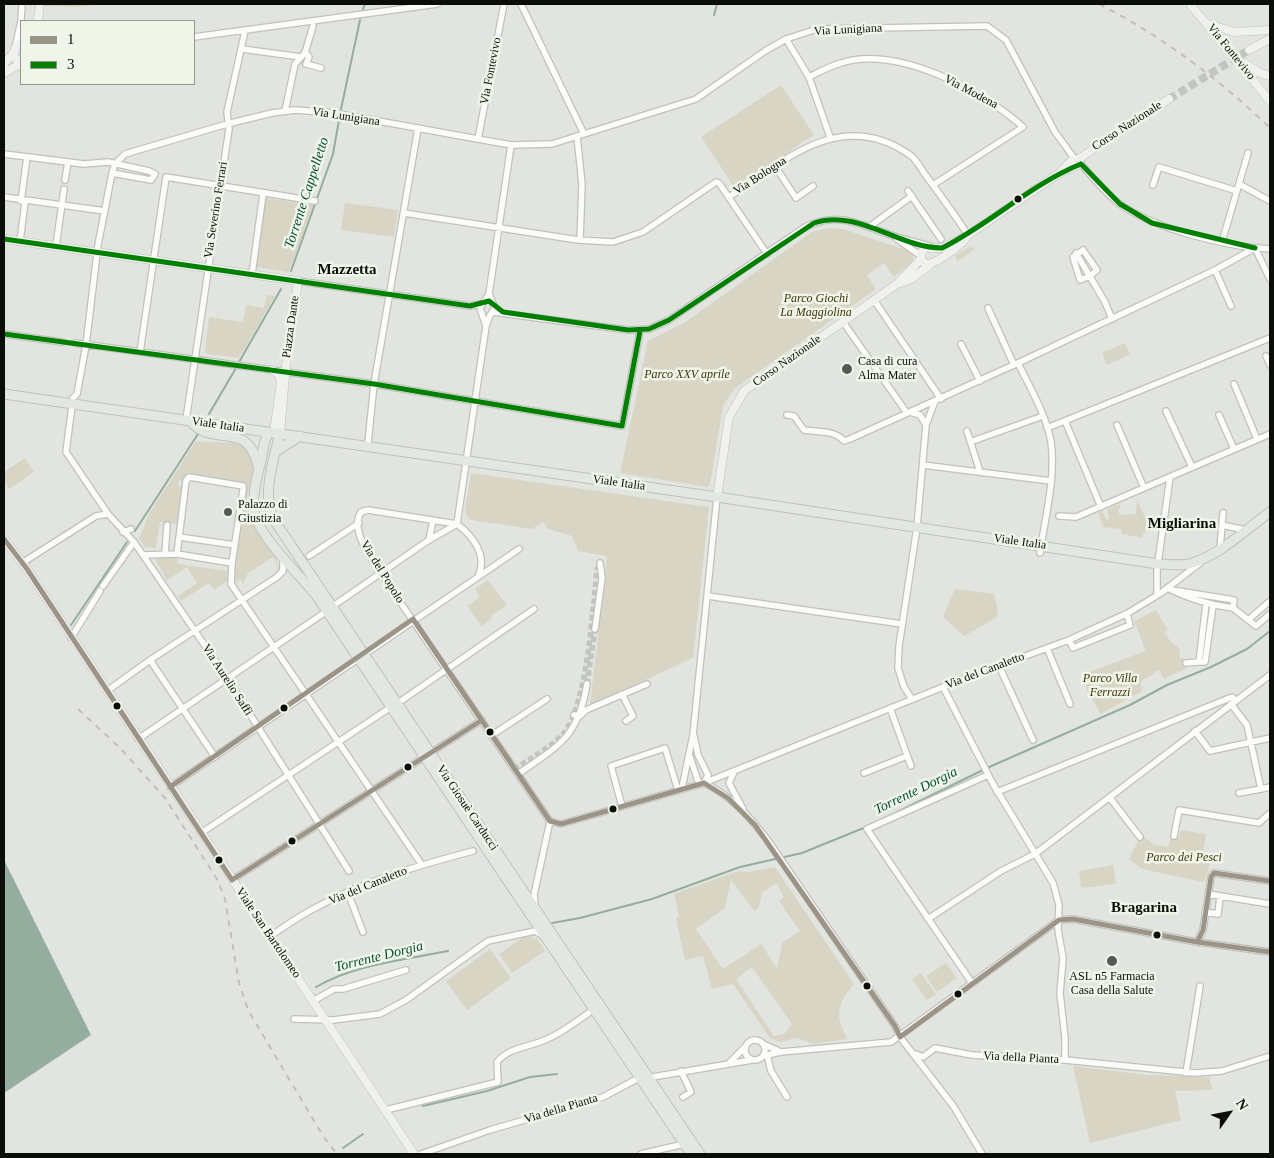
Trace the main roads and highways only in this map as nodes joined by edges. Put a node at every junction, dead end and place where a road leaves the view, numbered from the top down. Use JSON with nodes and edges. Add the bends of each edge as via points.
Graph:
{"nodes":[{"id":1,"x":4,"y":394,"type":"edge"},
{"id":2,"x":189,"y":421,"type":"junction"},
{"id":3,"x":274,"y":432,"type":"junction"},
{"id":4,"x":300,"y":436,"type":"junction"},
{"id":5,"x":275,"y":452,"type":"junction"},
{"id":6,"x":258,"y":466,"type":"junction"},
{"id":7,"x":1270,"y":512,"type":"edge"},
{"id":8,"x":1218,"y":550,"type":"joint"},
{"id":9,"x":330,"y":608,"type":"junction"},
{"id":10,"x":427,"y":754,"type":"junction"},
{"id":11,"x":644,"y":1077,"type":"junction"},
{"id":12,"x":691,"y":1154,"type":"edge"},
{"id":13,"x":700,"y":1154,"type":"edge"}],
"edges":[{"from":1,"to":2,"type":"main road","name":"Viale Italia"},
{"from":2,"to":3,"type":"main road","name":"Viale Italia"},
{"from":2,"to":6,"type":"main road","name":"Via Giosuè Carducci","via":[[208,432],[248,443],[254,450]]},
{"from":3,"to":4,"type":"main road","name":"Viale Italia"},
{"from":3,"to":5,"type":"main road","name":"Via Giosuè Carducci"},
{"from":3,"to":6,"type":"main road","name":"Via Giosuè Carducci","via":[[265,438]]},
{"from":4,"to":5,"type":"main road"},
{"from":4,"to":8,"type":"main road","name":"Viale Italia","via":[[917,527],[1040,549],[1162,564],[1189,564]]},
{"from":5,"to":9,"type":"main road","name":"Via Giosuè Carducci","via":[[270,512]]},
{"from":6,"to":9,"type":"main road","name":"Via Giosuè Carducci","via":[[254,510],[257,520],[283,559]]},
{"from":7,"to":8,"type":"main road","name":"Via del Canaletto"},
{"from":9,"to":10,"type":"main road","name":"Via Giosuè Carducci"},
{"from":10,"to":11,"type":"main road","name":"Via Giosuè Carducci","via":[[536,911]]},
{"from":10,"to":11,"type":"main road","name":"Via Giosuè Carducci","via":[[594,1009]]},
{"from":11,"to":12,"type":"main road","name":"Via Giosuè Carducci"},
{"from":11,"to":13,"type":"main road","name":"Via Giosuè Carducci"}]}
